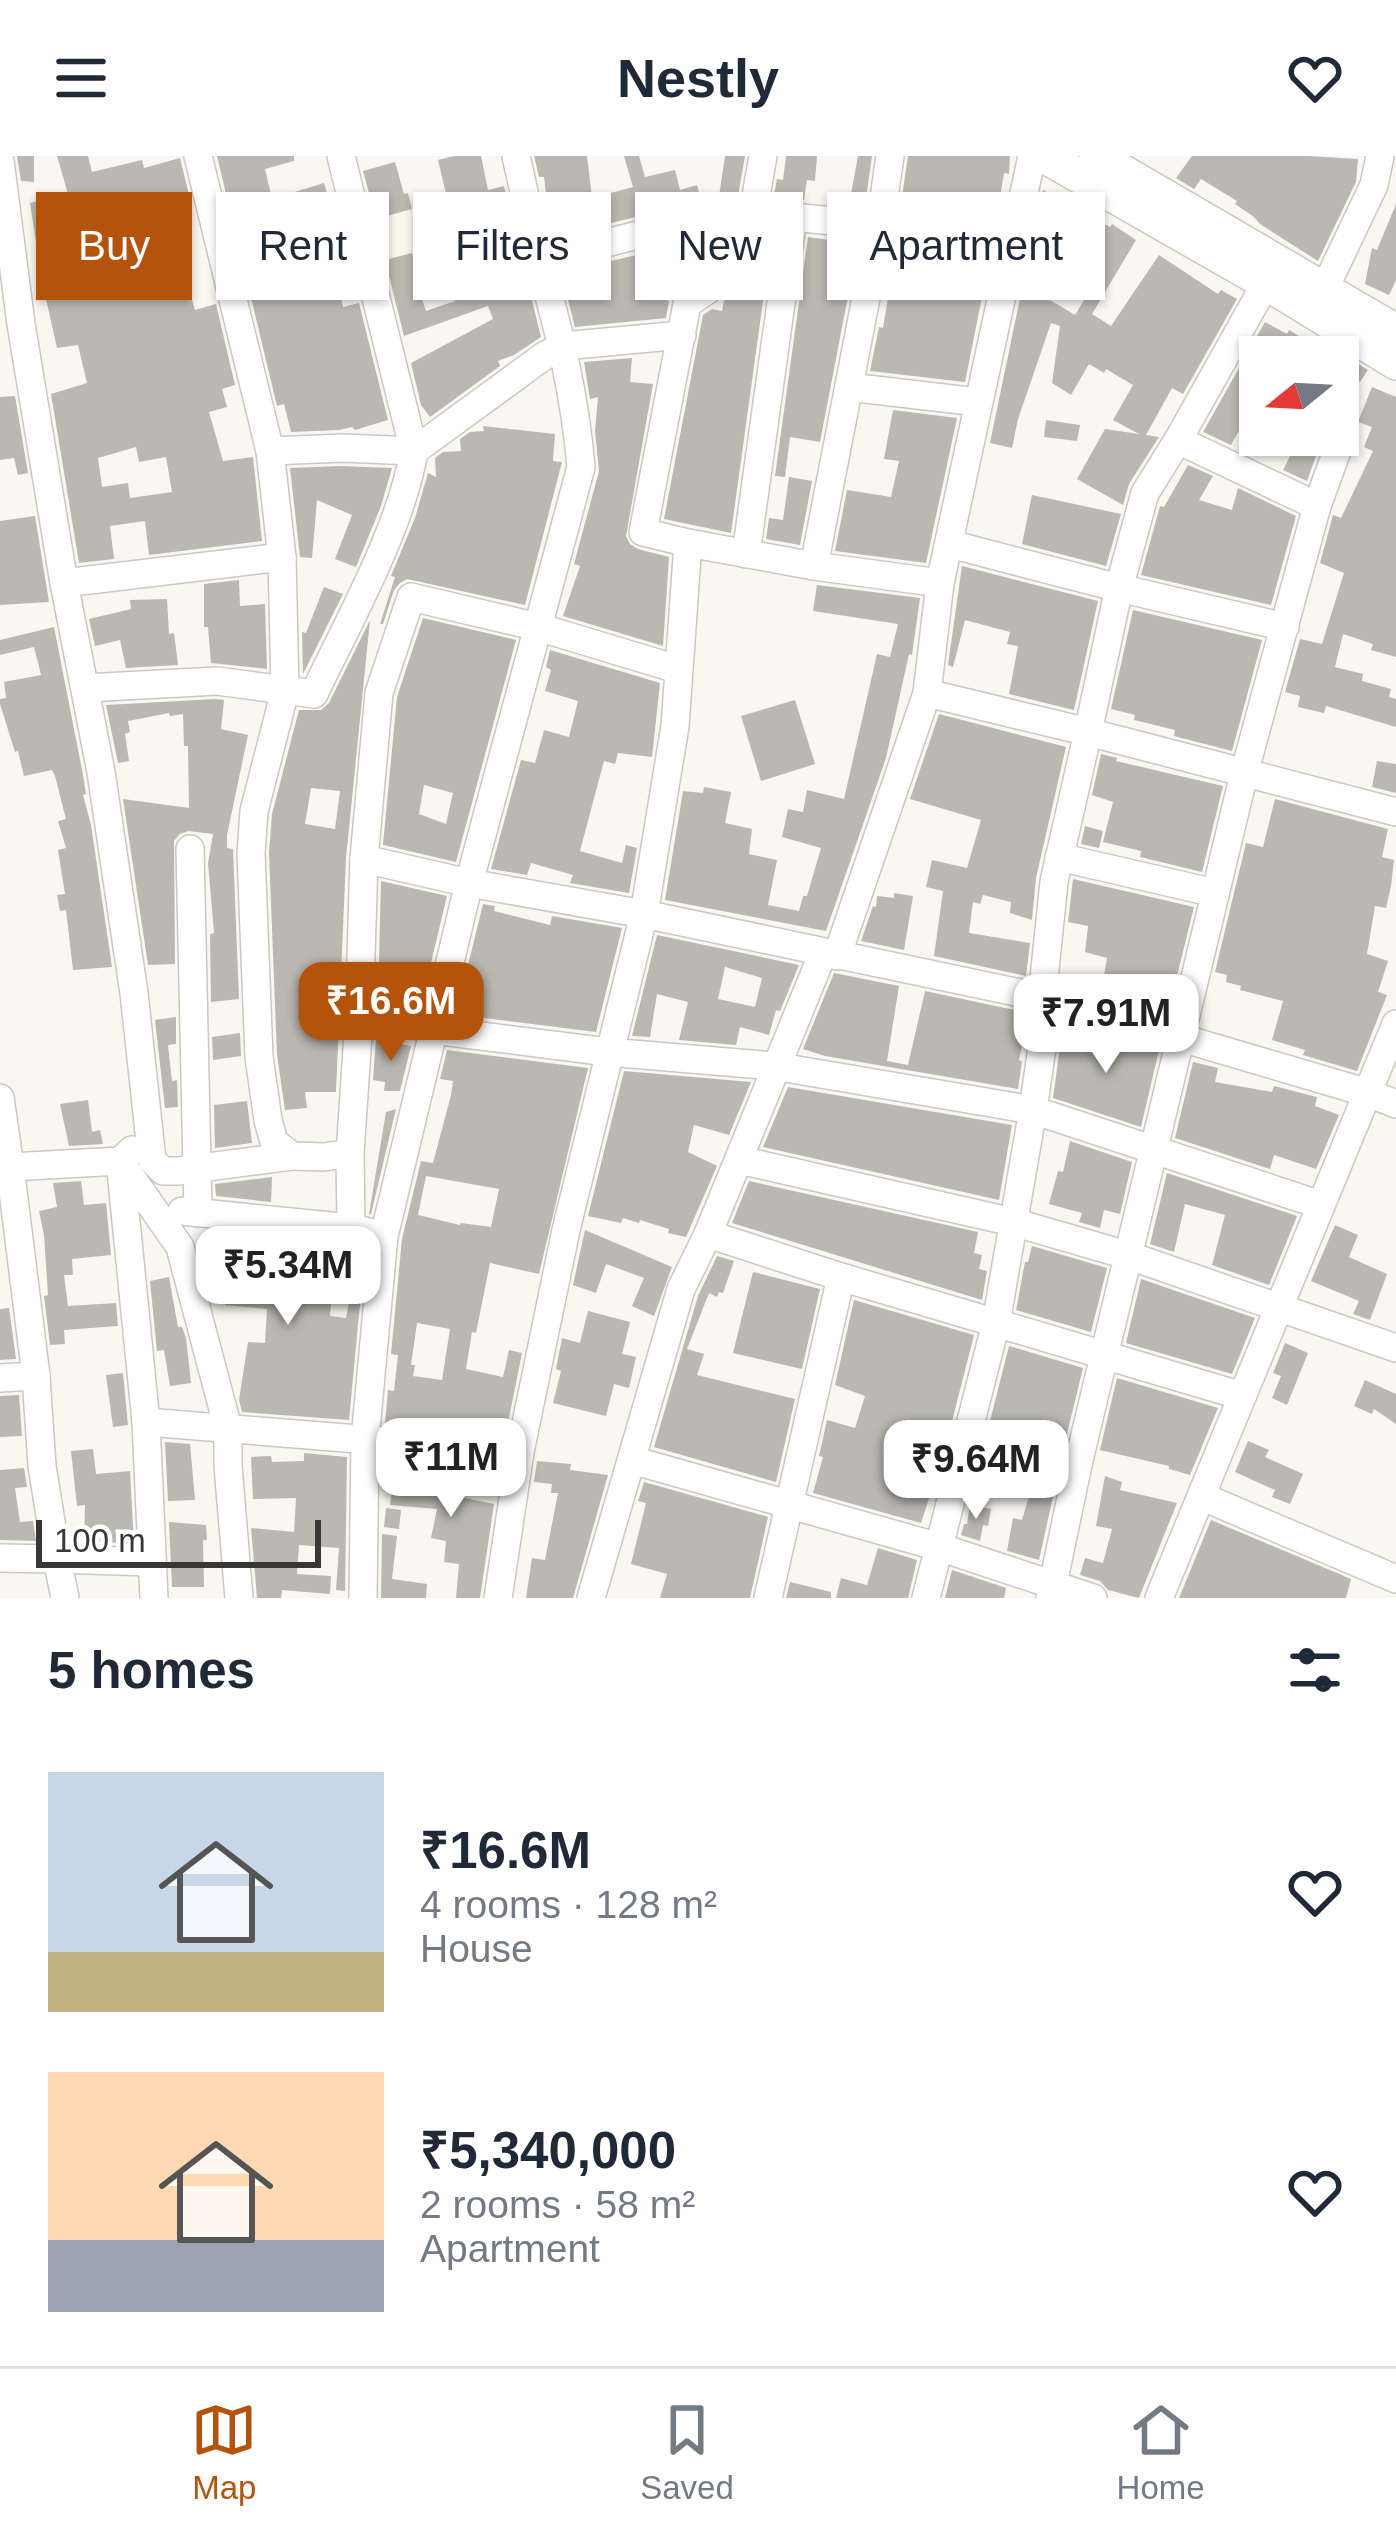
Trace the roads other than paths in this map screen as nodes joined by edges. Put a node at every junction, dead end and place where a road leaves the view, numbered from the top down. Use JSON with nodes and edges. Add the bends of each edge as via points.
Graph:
{"nodes":[{"id":1,"x":199,"y":156,"type":"edge"},
{"id":2,"x":341,"y":156,"type":"edge"},
{"id":3,"x":516,"y":156,"type":"edge"},
{"id":4,"x":763,"y":156,"type":"edge"},
{"id":5,"x":890,"y":156,"type":"edge"},
{"id":6,"x":1032,"y":156,"type":"edge"},
{"id":7,"x":1044,"y":156,"type":"edge"},
{"id":8,"x":1096,"y":156,"type":"edge"},
{"id":9,"x":1380,"y":156,"type":"edge"},
{"id":10,"x":0,"y":161,"type":"edge"},
{"id":11,"x":524,"y":192,"type":"edge"},
{"id":12,"x":757,"y":192,"type":"edge"},
{"id":13,"x":885,"y":192,"type":"edge"},
{"id":14,"x":1024,"y":192,"type":"edge"},
{"id":15,"x":1266,"y":283,"type":"junction"},
{"id":16,"x":1324,"y":290,"type":"junction"},
{"id":17,"x":18,"y":296,"type":"junction"},
{"id":18,"x":550,"y":300,"type":"edge"},
{"id":19,"x":693,"y":300,"type":"edge"},
{"id":20,"x":781,"y":300,"type":"edge"},
{"id":21,"x":866,"y":300,"type":"edge"},
{"id":22,"x":1000,"y":300,"type":"edge"},
{"id":23,"x":0,"y":320,"type":"edge"},
{"id":24,"x":1392,"y":321,"type":"edge"},
{"id":25,"x":682,"y":335,"type":"junction"},
{"id":26,"x":563,"y":346,"type":"junction"},
{"id":27,"x":1396,"y":362,"type":"edge"},
{"id":28,"x":849,"y":387,"type":"junction"},
{"id":29,"x":978,"y":402,"type":"junction"},
{"id":30,"x":1178,"y":440,"type":"junction"},
{"id":31,"x":270,"y":451,"type":"junction"},
{"id":32,"x":414,"y":451,"type":"junction"},
{"id":33,"x":1336,"y":456,"type":"edge"},
{"id":34,"x":1317,"y":506,"type":"junction"},
{"id":35,"x":688,"y":543,"type":"junction"},
{"id":36,"x":950,"y":544,"type":"junction"},
{"id":37,"x":746,"y":554,"type":"junction"},
{"id":38,"x":282,"y":557,"type":"junction"},
{"id":39,"x":814,"y":566,"type":"junction"},
{"id":40,"x":64,"y":583,"type":"junction"},
{"id":41,"x":940,"y":584,"type":"junction"},
{"id":42,"x":1119,"y":588,"type":"junction"},
{"id":43,"x":538,"y":627,"type":"junction"},
{"id":44,"x":1285,"y":627,"type":"junction"},
{"id":45,"x":677,"y":669,"type":"junction"},
{"id":46,"x":85,"y":688,"type":"junction"},
{"id":47,"x":285,"y":691,"type":"junction"},
{"id":48,"x":926,"y":693,"type":"junction"},
{"id":49,"x":1088,"y":732,"type":"junction"},
{"id":50,"x":1244,"y":774,"type":"junction"},
{"id":51,"x":1396,"y":812,"type":"edge"},
{"id":52,"x":190,"y":849,"type":"dead end"},
{"id":53,"x":1059,"y":856,"type":"junction"},
{"id":54,"x":364,"y":859,"type":"junction"},
{"id":55,"x":469,"y":883,"type":"junction"},
{"id":56,"x":1215,"y":893,"type":"junction"},
{"id":57,"x":644,"y":914,"type":"junction"},
{"id":58,"x":830,"y":954,"type":"junction"},
{"id":59,"x":1046,"y":998,"type":"junction"},
{"id":60,"x":1396,"y":1024,"type":"edge"},
{"id":61,"x":433,"y":1030,"type":"junction"},
{"id":62,"x":1180,"y":1037,"type":"junction"},
{"id":63,"x":608,"y":1052,"type":"junction"},
{"id":64,"x":775,"y":1066,"type":"junction"},
{"id":65,"x":1368,"y":1093,"type":"junction"},
{"id":66,"x":0,"y":1098,"type":"edge"},
{"id":67,"x":1396,"y":1104,"type":"edge"},
{"id":68,"x":1033,"y":1110,"type":"junction"},
{"id":69,"x":149,"y":1135,"type":"junction"},
{"id":70,"x":2,"y":1138,"type":"edge"},
{"id":71,"x":1154,"y":1150,"type":"junction"},
{"id":72,"x":350,"y":1153,"type":"junction"},
{"id":73,"x":292,"y":1156,"type":"junction"},
{"id":74,"x":739,"y":1160,"type":"junction"},
{"id":75,"x":120,"y":1161,"type":"junction"},
{"id":76,"x":10,"y":1167,"type":"junction"},
{"id":77,"x":197,"y":1168,"type":"junction"},
{"id":78,"x":1322,"y":1205,"type":"junction"},
{"id":79,"x":1013,"y":1222,"type":"junction"},
{"id":80,"x":351,"y":1228,"type":"junction"},
{"id":81,"x":708,"y":1234,"type":"junction"},
{"id":82,"x":384,"y":1236,"type":"junction"},
{"id":83,"x":1130,"y":1256,"type":"junction"},
{"id":84,"x":841,"y":1277,"type":"junction"},
{"id":85,"x":1280,"y":1306,"type":"junction"},
{"id":86,"x":996,"y":1323,"type":"junction"},
{"id":87,"x":1396,"y":1348,"type":"edge"},
{"id":88,"x":1106,"y":1356,"type":"junction"},
{"id":89,"x":36,"y":1376,"type":"junction"},
{"id":90,"x":0,"y":1378,"type":"edge"},
{"id":91,"x":1242,"y":1396,"type":"junction"},
{"id":92,"x":146,"y":1422,"type":"junction"},
{"id":93,"x":213,"y":1427,"type":"junction"},
{"id":94,"x":969,"y":1435,"type":"junction"},
{"id":95,"x":365,"y":1439,"type":"junction"},
{"id":96,"x":520,"y":1452,"type":"junction"},
{"id":97,"x":632,"y":1460,"type":"junction"},
{"id":98,"x":1079,"y":1460,"type":"junction"},
{"id":99,"x":1203,"y":1497,"type":"junction"},
{"id":100,"x":790,"y":1507,"type":"junction"},
{"id":101,"x":939,"y":1547,"type":"junction"},
{"id":102,"x":0,"y":1558,"type":"edge"},
{"id":103,"x":57,"y":1559,"type":"junction"},
{"id":104,"x":152,"y":1562,"type":"junction"},
{"id":105,"x":1396,"y":1579,"type":"edge"},
{"id":106,"x":1052,"y":1592,"type":"edge"},
{"id":107,"x":64,"y":1598,"type":"edge"},
{"id":108,"x":154,"y":1598,"type":"edge"},
{"id":109,"x":239,"y":1598,"type":"edge"},
{"id":110,"x":363,"y":1598,"type":"edge"},
{"id":111,"x":498,"y":1598,"type":"edge"},
{"id":112,"x":591,"y":1598,"type":"edge"},
{"id":113,"x":768,"y":1598,"type":"edge"},
{"id":114,"x":926,"y":1598,"type":"edge"},
{"id":115,"x":1093,"y":1598,"type":"edge"},
{"id":116,"x":1160,"y":1598,"type":"edge"}],
"edges":[{"from":1,"to":31,"type":"street"},
{"from":2,"to":32,"type":"street"},
{"from":3,"to":11,"type":"street"},
{"from":4,"to":12,"type":"street"},
{"from":5,"to":13,"type":"street"},
{"from":6,"to":14,"type":"street"},
{"from":7,"to":15,"type":"main road"},
{"from":8,"to":16,"type":"main road"},
{"from":9,"to":16,"type":"street"},
{"from":10,"to":17,"type":"street"},
{"from":15,"to":27,"type":"main road"},
{"from":15,"to":30,"type":"street"},
{"from":16,"to":24,"type":"main road"},
{"from":17,"to":23,"type":"street","via":[[4,302]]},
{"from":17,"to":40,"type":"street"},
{"from":18,"to":26,"type":"street"},
{"from":19,"to":25,"type":"street"},
{"from":20,"to":37,"type":"street"},
{"from":21,"to":28,"type":"street"},
{"from":22,"to":29,"type":"street"},
{"from":25,"to":26,"type":"street"},
{"from":25,"to":35,"type":"street","via":[[643,532]]},
{"from":26,"to":32,"type":"street"},
{"from":26,"to":43,"type":"street","via":[[581,467]]},
{"from":28,"to":29,"type":"street"},
{"from":28,"to":39,"type":"street"},
{"from":29,"to":36,"type":"street"},
{"from":30,"to":34,"type":"street"},
{"from":30,"to":42,"type":"street","via":[[1145,493]]},
{"from":31,"to":32,"type":"street"},
{"from":31,"to":38,"type":"street"},
{"from":32,"to":47,"type":"street","via":[[375,565],[314,694]]},
{"from":33,"to":34,"type":"street"},
{"from":34,"to":44,"type":"street"},
{"from":35,"to":37,"type":"street"},
{"from":35,"to":45,"type":"street"},
{"from":36,"to":41,"type":"street"},
{"from":36,"to":42,"type":"street"},
{"from":37,"to":39,"type":"street"},
{"from":38,"to":40,"type":"street"},
{"from":38,"to":47,"type":"street"},
{"from":39,"to":41,"type":"street"},
{"from":40,"to":46,"type":"street"},
{"from":41,"to":48,"type":"street"},
{"from":42,"to":44,"type":"street"},
{"from":42,"to":49,"type":"street"},
{"from":43,"to":45,"type":"street"},
{"from":43,"to":54,"type":"street","via":[[411,597],[379,694]]},
{"from":43,"to":55,"type":"street"},
{"from":44,"to":50,"type":"street"},
{"from":45,"to":57,"type":"street"},
{"from":46,"to":47,"type":"street","via":[[217,681]]},
{"from":46,"to":69,"type":"street"},
{"from":47,"to":73,"type":"street","via":[[251,853],[262,1078],[274,1142]]},
{"from":48,"to":49,"type":"street"},
{"from":48,"to":58,"type":"street"},
{"from":49,"to":50,"type":"street"},
{"from":49,"to":53,"type":"street"},
{"from":50,"to":51,"type":"street"},
{"from":50,"to":56,"type":"street"},
{"from":52,"to":77,"type":"street"},
{"from":53,"to":56,"type":"street"},
{"from":53,"to":59,"type":"street"},
{"from":54,"to":55,"type":"street"},
{"from":54,"to":72,"type":"street"},
{"from":55,"to":57,"type":"street"},
{"from":55,"to":61,"type":"street"},
{"from":56,"to":62,"type":"street"},
{"from":57,"to":58,"type":"street"},
{"from":57,"to":63,"type":"street"},
{"from":58,"to":59,"type":"street"},
{"from":58,"to":64,"type":"street"},
{"from":59,"to":62,"type":"street"},
{"from":59,"to":68,"type":"street"},
{"from":60,"to":65,"type":"street"},
{"from":61,"to":63,"type":"street"},
{"from":61,"to":82,"type":"street"},
{"from":62,"to":65,"type":"street"},
{"from":62,"to":71,"type":"street"},
{"from":63,"to":64,"type":"street"},
{"from":63,"to":96,"type":"street"},
{"from":64,"to":68,"type":"street"},
{"from":64,"to":74,"type":"street"},
{"from":65,"to":67,"type":"street"},
{"from":65,"to":78,"type":"street"},
{"from":66,"to":70,"type":"street"},
{"from":68,"to":71,"type":"street"},
{"from":68,"to":79,"type":"street"},
{"from":69,"to":75,"type":"street"},
{"from":69,"to":77,"type":"street","via":[[152,1160],[163,1171]]},
{"from":70,"to":76,"type":"street"},
{"from":71,"to":78,"type":"street"},
{"from":71,"to":83,"type":"street"},
{"from":72,"to":73,"type":"street"},
{"from":72,"to":80,"type":"street"},
{"from":73,"to":77,"type":"street"},
{"from":74,"to":79,"type":"street"},
{"from":74,"to":81,"type":"street"},
{"from":75,"to":76,"type":"street"},
{"from":75,"to":92,"type":"street"},
{"from":75,"to":93,"type":"street","via":[[180,1247]]},
{"from":76,"to":89,"type":"street"},
{"from":77,"to":80,"type":"street","via":[[190,1212]]},
{"from":78,"to":85,"type":"street"},
{"from":79,"to":83,"type":"street"},
{"from":79,"to":86,"type":"street"},
{"from":80,"to":82,"type":"street"},
{"from":81,"to":84,"type":"street"},
{"from":81,"to":97,"type":"street","via":[[681,1288]]},
{"from":82,"to":95,"type":"street"},
{"from":83,"to":85,"type":"street"},
{"from":83,"to":88,"type":"street"},
{"from":84,"to":86,"type":"street"},
{"from":84,"to":100,"type":"street"},
{"from":85,"to":87,"type":"street"},
{"from":85,"to":91,"type":"street"},
{"from":86,"to":88,"type":"street"},
{"from":86,"to":94,"type":"street"},
{"from":88,"to":91,"type":"street"},
{"from":88,"to":98,"type":"street"},
{"from":89,"to":90,"type":"street"},
{"from":89,"to":103,"type":"street"},
{"from":91,"to":99,"type":"street"},
{"from":92,"to":93,"type":"street"},
{"from":92,"to":104,"type":"street"},
{"from":93,"to":95,"type":"street"},
{"from":93,"to":109,"type":"street","via":[[228,1466]]},
{"from":94,"to":98,"type":"street"},
{"from":94,"to":101,"type":"street"},
{"from":95,"to":96,"type":"street"},
{"from":95,"to":110,"type":"street"},
{"from":96,"to":111,"type":"street"},
{"from":97,"to":100,"type":"street"},
{"from":97,"to":112,"type":"street"},
{"from":98,"to":106,"type":"street"},
{"from":99,"to":105,"type":"street"},
{"from":99,"to":116,"type":"street"},
{"from":100,"to":101,"type":"street"},
{"from":100,"to":113,"type":"street"},
{"from":101,"to":106,"type":"street"},
{"from":101,"to":114,"type":"street"},
{"from":102,"to":103,"type":"street"},
{"from":103,"to":104,"type":"street"},
{"from":103,"to":107,"type":"street"},
{"from":104,"to":108,"type":"street"},
{"from":106,"to":115,"type":"street"}]}
